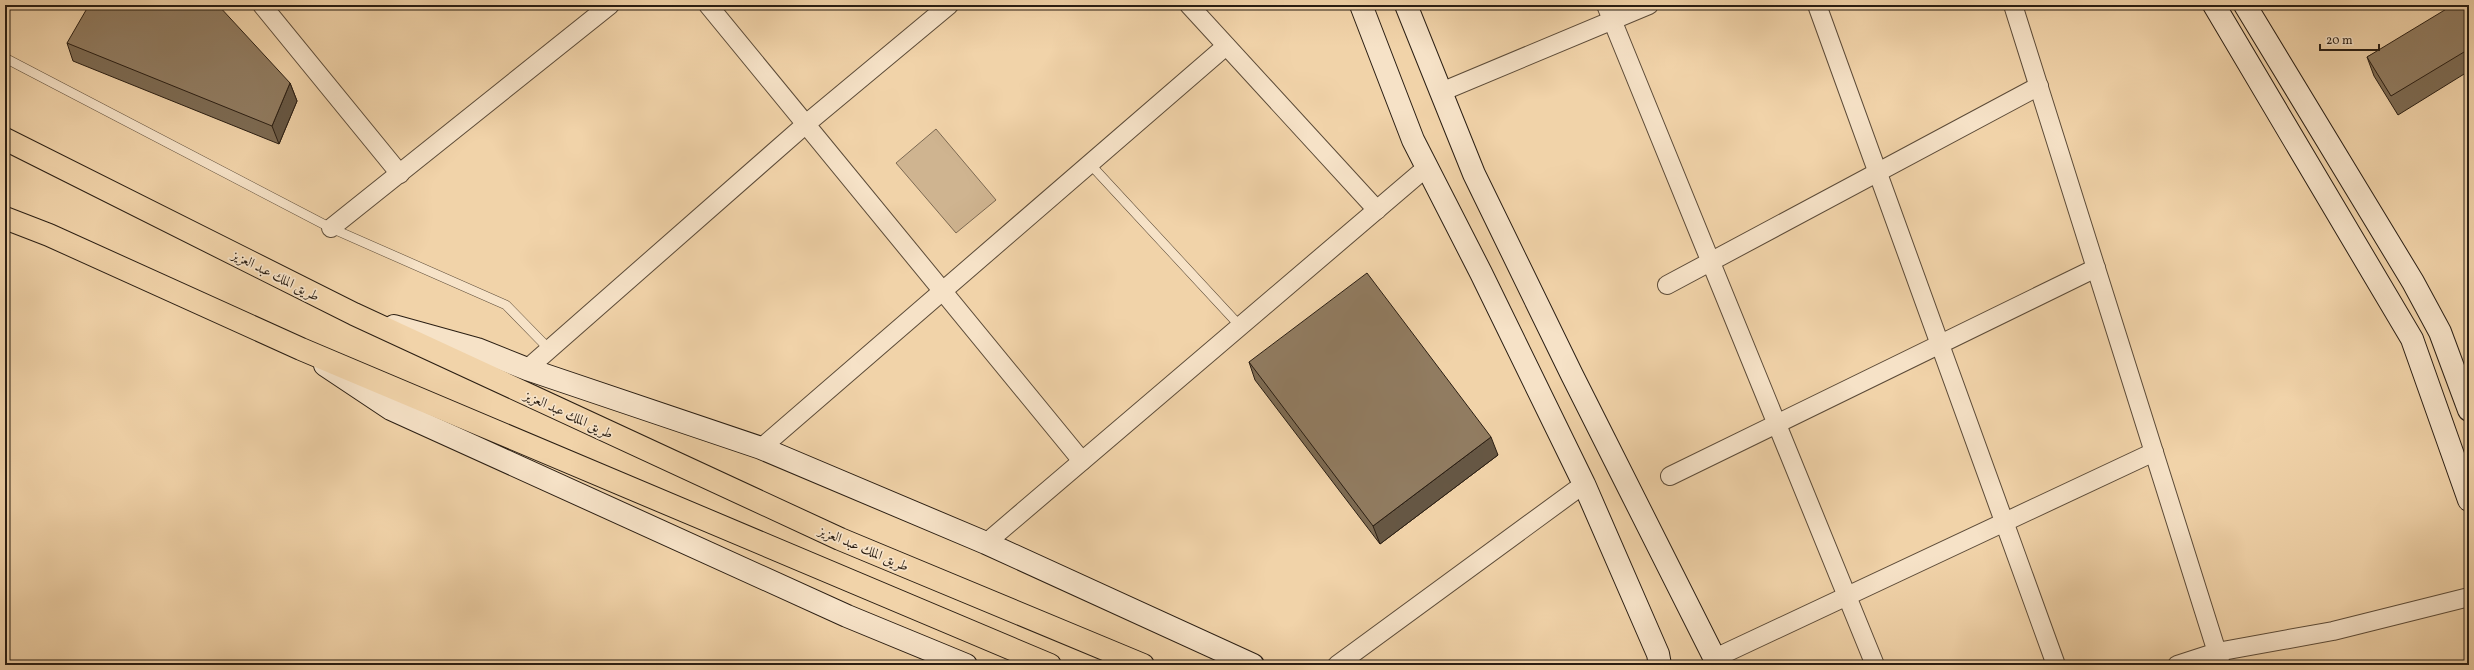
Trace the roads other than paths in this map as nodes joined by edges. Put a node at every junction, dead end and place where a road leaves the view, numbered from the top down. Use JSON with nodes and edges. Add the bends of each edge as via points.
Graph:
{"nodes":[{"id":1,"x":262,"y":5,"type":"edge"},
{"id":2,"x":610,"y":5,"type":"edge"},
{"id":3,"x":708,"y":5,"type":"edge"},
{"id":4,"x":949,"y":5,"type":"edge"},
{"id":5,"x":1188,"y":5,"type":"edge"},
{"id":6,"x":1361,"y":5,"type":"edge"},
{"id":7,"x":1406,"y":5,"type":"edge"},
{"id":8,"x":1649,"y":5,"type":"edge"},
{"id":9,"x":1817,"y":5,"type":"edge"},
{"id":10,"x":2013,"y":5,"type":"edge"},
{"id":11,"x":2214,"y":5,"type":"edge"},
{"id":12,"x":2245,"y":5,"type":"edge"},
{"id":13,"x":1609,"y":13,"type":"edge"},
{"id":14,"x":1226,"y":46,"type":"junction"},
{"id":15,"x":5,"y":58,"type":"edge"},
{"id":16,"x":2039,"y":86,"type":"junction"},
{"id":17,"x":1442,"y":92,"type":"junction"},
{"id":18,"x":806,"y":124,"type":"junction"},
{"id":19,"x":5,"y":139,"type":"edge"},
{"id":20,"x":1090,"y":164,"type":"junction"},
{"id":21,"x":1427,"y":167,"type":"junction"},
{"id":22,"x":1877,"y":173,"type":"junction"},
{"id":23,"x":400,"y":174,"type":"junction"},
{"id":24,"x":1377,"y":210,"type":"junction"},
{"id":25,"x":5,"y":218,"type":"edge"},
{"id":26,"x":331,"y":228,"type":"junction"},
{"id":27,"x":1711,"y":262,"type":"junction"},
{"id":28,"x":2096,"y":268,"type":"junction"},
{"id":29,"x":1668,"y":285,"type":"dead end"},
{"id":30,"x":943,"y":291,"type":"junction"},
{"id":31,"x":354,"y":314,"type":"junction"},
{"id":32,"x":1240,"y":326,"type":"junction"},
{"id":33,"x":1939,"y":345,"type":"junction"},
{"id":34,"x":301,"y":349,"type":"junction"},
{"id":35,"x":550,"y":350,"type":"junction"},
{"id":36,"x":527,"y":369,"type":"junction"},
{"id":37,"x":2469,"y":410,"type":"edge"},
{"id":38,"x":1777,"y":424,"type":"junction"},
{"id":39,"x":761,"y":448,"type":"junction"},
{"id":40,"x":2154,"y":452,"type":"junction"},
{"id":41,"x":1082,"y":461,"type":"junction"},
{"id":42,"x":1670,"y":476,"type":"dead end"},
{"id":43,"x":1584,"y":484,"type":"junction"},
{"id":44,"x":2469,"y":500,"type":"edge"},
{"id":45,"x":2003,"y":523,"type":"junction"},
{"id":46,"x":986,"y":543,"type":"junction"},
{"id":47,"x":1847,"y":596,"type":"junction"},
{"id":48,"x":2469,"y":597,"type":"edge"},
{"id":49,"x":2219,"y":658,"type":"edge"},
{"id":50,"x":1717,"y":662,"type":"edge"},
{"id":51,"x":966,"y":665,"type":"edge"},
{"id":52,"x":1050,"y":665,"type":"edge"},
{"id":53,"x":1143,"y":665,"type":"edge"},
{"id":54,"x":1253,"y":665,"type":"edge"},
{"id":55,"x":1337,"y":665,"type":"edge"},
{"id":56,"x":1660,"y":665,"type":"edge"},
{"id":57,"x":1875,"y":665,"type":"edge"},
{"id":58,"x":2056,"y":665,"type":"edge"},
{"id":59,"x":2177,"y":665,"type":"edge"}],
"edges":[{"from":1,"to":23,"type":"street"},
{"from":2,"to":23,"type":"street"},
{"from":3,"to":18,"type":"street"},
{"from":4,"to":18,"type":"street"},
{"from":5,"to":14,"type":"street"},
{"from":6,"to":21,"type":"street","via":[[1413,140]]},
{"from":7,"to":17,"type":"street"},
{"from":8,"to":13,"type":"street"},
{"from":9,"to":22,"type":"street"},
{"from":10,"to":16,"type":"street"},
{"from":11,"to":44,"type":"street","via":[[2412,340]]},
{"from":12,"to":37,"type":"street","via":[[2413,282],[2440,332]]},
{"from":13,"to":17,"type":"street"},
{"from":13,"to":27,"type":"street"},
{"from":14,"to":20,"type":"street"},
{"from":14,"to":24,"type":"street"},
{"from":15,"to":26,"type":"lane"},
{"from":16,"to":22,"type":"street"},
{"from":16,"to":28,"type":"street"},
{"from":17,"to":50,"type":"street","via":[[1474,174],[1575,382]]},
{"from":18,"to":30,"type":"street"},
{"from":18,"to":35,"type":"street"},
{"from":19,"to":31,"type":"main road","name":"طريق الملك عبد العزيز"},
{"from":20,"to":30,"type":"street"},
{"from":20,"to":32,"type":"lane"},
{"from":21,"to":24,"type":"street"},
{"from":21,"to":43,"type":"street"},
{"from":22,"to":27,"type":"street"},
{"from":22,"to":33,"type":"street"},
{"from":23,"to":26,"type":"street"},
{"from":24,"to":32,"type":"street"},
{"from":25,"to":34,"type":"main road","via":[[49,235]]},
{"from":26,"to":35,"type":"lane","via":[[506,305]]},
{"from":27,"to":29,"type":"street"},
{"from":27,"to":38,"type":"street"},
{"from":28,"to":33,"type":"street"},
{"from":28,"to":40,"type":"street"},
{"from":30,"to":39,"type":"street"},
{"from":30,"to":41,"type":"street"},
{"from":31,"to":36,"type":"street","via":[[477,349]]},
{"from":31,"to":53,"type":"main road","name":"طريق الملك عبد العزيز","via":[[840,539]]},
{"from":32,"to":41,"type":"street"},
{"from":33,"to":38,"type":"street"},
{"from":33,"to":45,"type":"street"},
{"from":34,"to":51,"type":"street","via":[[391,409],[846,616]]},
{"from":34,"to":52,"type":"main road"},
{"from":35,"to":36,"type":"street"},
{"from":36,"to":39,"type":"street"},
{"from":38,"to":42,"type":"street"},
{"from":38,"to":47,"type":"street"},
{"from":39,"to":46,"type":"street"},
{"from":40,"to":45,"type":"street"},
{"from":40,"to":49,"type":"street"},
{"from":41,"to":46,"type":"street"},
{"from":43,"to":55,"type":"street"},
{"from":43,"to":56,"type":"street","via":[[1658,654]]},
{"from":45,"to":47,"type":"street"},
{"from":45,"to":58,"type":"street"},
{"from":46,"to":54,"type":"street"},
{"from":47,"to":50,"type":"street"},
{"from":47,"to":57,"type":"street"},
{"from":48,"to":49,"type":"street"},
{"from":49,"to":59,"type":"street"}]}
